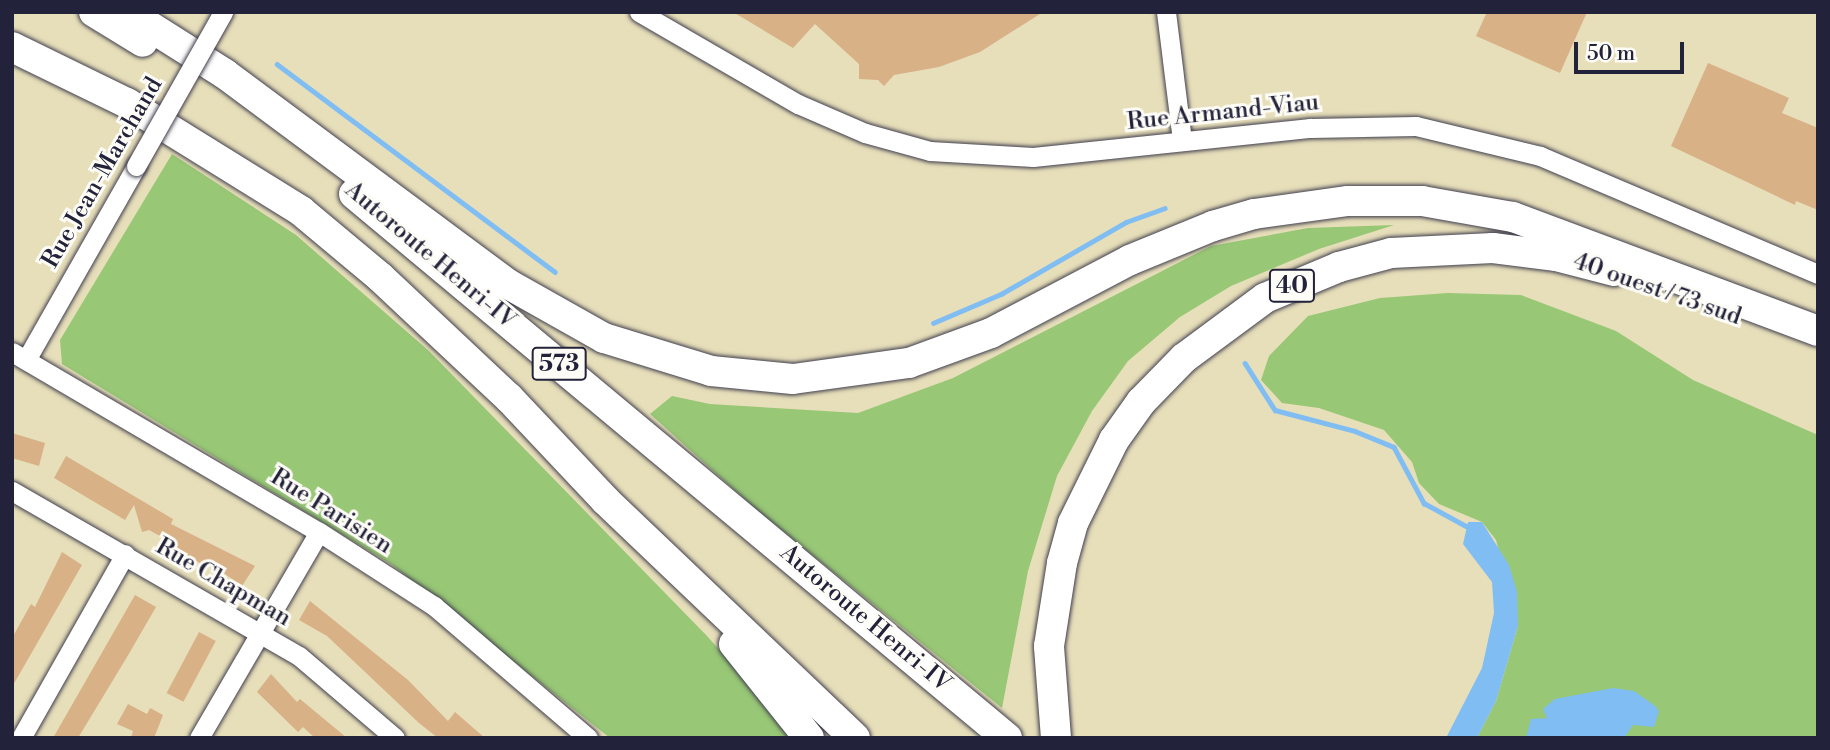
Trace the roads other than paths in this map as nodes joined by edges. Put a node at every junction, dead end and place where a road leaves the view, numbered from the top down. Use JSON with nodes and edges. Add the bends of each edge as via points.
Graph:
{"nodes":[{"id":1,"x":94,"y":12,"type":"edge"},
{"id":2,"x":127,"y":12,"type":"edge"},
{"id":3,"x":223,"y":12,"type":"edge"},
{"id":4,"x":639,"y":12,"type":"edge"},
{"id":5,"x":1166,"y":12,"type":"edge"},
{"id":6,"x":12,"y":47,"type":"edge"},
{"id":7,"x":1182,"y":141,"type":"junction"},
{"id":8,"x":1818,"y":274,"type":"edge"},
{"id":9,"x":1818,"y":331,"type":"edge"},
{"id":10,"x":1818,"y":347,"type":"edge"},
{"id":11,"x":19,"y":356,"type":"edge"},
{"id":12,"x":12,"y":491,"type":"edge"},
{"id":13,"x":605,"y":500,"type":"junction"},
{"id":14,"x":319,"y":532,"type":"junction"},
{"id":15,"x":125,"y":554,"type":"junction"},
{"id":16,"x":260,"y":635,"type":"junction"},
{"id":17,"x":21,"y":738,"type":"edge"},
{"id":18,"x":199,"y":738,"type":"edge"},
{"id":19,"x":395,"y":738,"type":"edge"},
{"id":20,"x":588,"y":738,"type":"edge"},
{"id":21,"x":809,"y":738,"type":"edge"},
{"id":22,"x":855,"y":738,"type":"edge"},
{"id":23,"x":1007,"y":738,"type":"edge"},
{"id":24,"x":1056,"y":738,"type":"edge"}],
"edges":[{"from":1,"to":23,"type":"highway","name":"Autoroute Henri-IV","number":"573","via":[[211,85],[348,189]]},
{"from":2,"to":9,"type":"highway","via":[[245,89],[508,284],[604,338],[711,371],[793,379],[909,363],[991,333],[1181,238],[1254,214],[1348,201],[1422,201],[1513,217]]},
{"from":3,"to":11,"type":"street","name":"Rue Jean-Marchand","bridge":true,"via":[[136,166]]},
{"from":4,"to":7,"type":"street","name":"Rue Armand-Viau","via":[[798,104],[865,133],[930,151],[1033,157]]},
{"from":5,"to":7,"type":"street"},
{"from":6,"to":13,"type":"highway","name":"Autoroute Henri-IV","number":"573","via":[[127,103],[301,211],[380,277],[509,398]]},
{"from":7,"to":8,"type":"street","name":"Rue Armand-Viau","via":[[1366,126],[1416,126],[1465,136],[1540,156]]},
{"from":10,"to":24,"type":"highway","name":"40 ouest / 73 sud","number":"40","via":[[1588,263],[1493,248],[1391,253],[1339,267],[1265,299],[1223,326],[1162,379],[1114,440],[1091,480],[1073,523],[1055,597],[1049,646]]},
{"from":11,"to":14,"type":"street","name":"Rue Parisien"},
{"from":12,"to":15,"type":"street","name":"Rue Chapman"},
{"from":13,"to":21,"type":"highway","via":[[741,652]]},
{"from":13,"to":22,"type":"highway","name":"Autoroute Henri-IV","number":"573"},
{"from":14,"to":16,"type":"street"},
{"from":14,"to":20,"type":"street","name":"Rue Parisien","via":[[434,606]]},
{"from":15,"to":16,"type":"street","name":"Rue Chapman"},
{"from":15,"to":17,"type":"street"},
{"from":16,"to":18,"type":"street"},
{"from":16,"to":19,"type":"street","name":"Rue Chapman","via":[[299,656]]}]}
